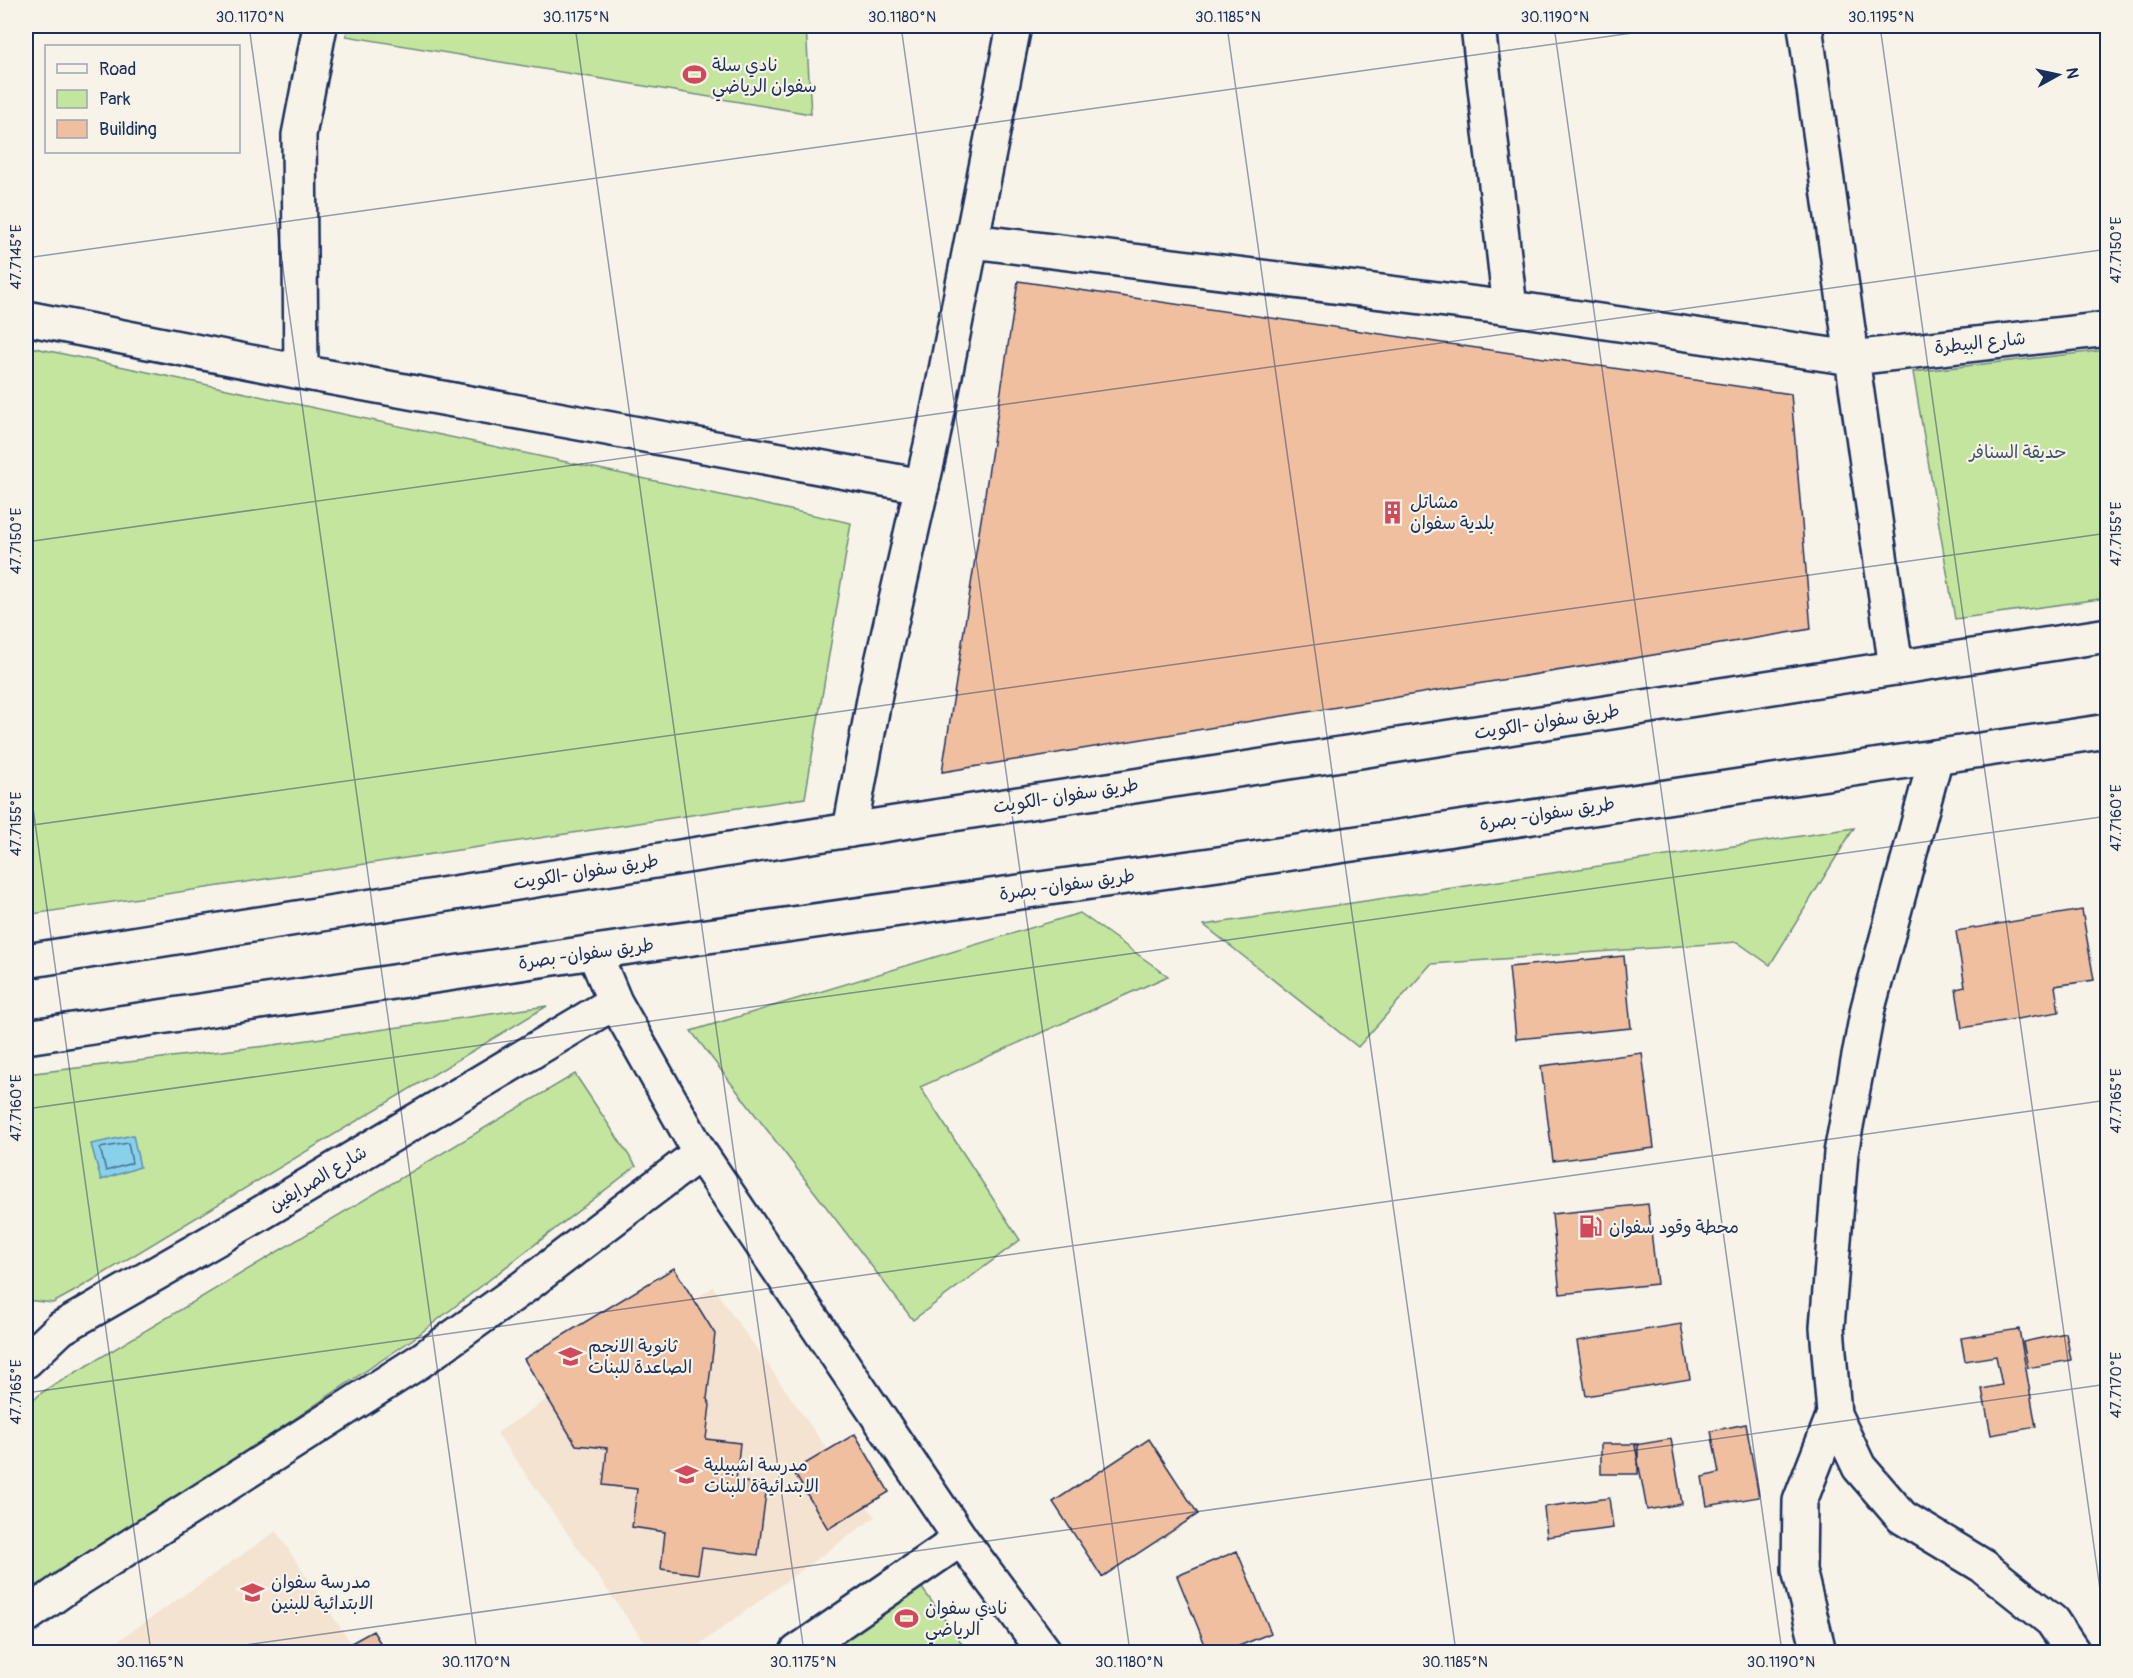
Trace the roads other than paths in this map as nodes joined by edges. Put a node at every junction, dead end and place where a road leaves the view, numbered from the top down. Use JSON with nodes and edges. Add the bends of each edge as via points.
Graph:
{"nodes":[{"id":1,"x":321,"y":26,"type":"edge"},
{"id":2,"x":1014,"y":26,"type":"edge"},
{"id":3,"x":1478,"y":26,"type":"edge"},
{"id":4,"x":1805,"y":26,"type":"edge"},
{"id":5,"x":972,"y":241,"type":"junction"},
{"id":6,"x":1510,"y":308,"type":"junction"},
{"id":7,"x":26,"y":318,"type":"edge"},
{"id":8,"x":2108,"y":329,"type":"edge"},
{"id":9,"x":1852,"y":358,"type":"junction"},
{"id":10,"x":301,"y":372,"type":"junction"},
{"id":11,"x":922,"y":486,"type":"junction"},
{"id":12,"x":2108,"y":634,"type":"edge"},
{"id":13,"x":1896,"y":668,"type":"junction"},
{"id":14,"x":2108,"y":731,"type":"edge"},
{"id":15,"x":1936,"y":757,"type":"junction"},
{"id":16,"x":850,"y":830,"type":"junction"},
{"id":17,"x":594,"y":952,"type":"junction"},
{"id":18,"x":26,"y":961,"type":"edge"},
{"id":19,"x":615,"y":1002,"type":"junction"},
{"id":20,"x":26,"y":1037,"type":"edge"},
{"id":21,"x":700,"y":1153,"type":"junction"},
{"id":22,"x":26,"y":1361,"type":"edge"},
{"id":23,"x":1834,"y":1414,"type":"junction"},
{"id":24,"x":961,"y":1539,"type":"junction"},
{"id":25,"x":26,"y":1616,"type":"edge"},
{"id":26,"x":797,"y":1653,"type":"edge"},
{"id":27,"x":1045,"y":1653,"type":"edge"},
{"id":28,"x":1819,"y":1653,"type":"edge"},
{"id":29,"x":2073,"y":1653,"type":"edge"}],
"edges":[{"from":1,"to":10,"type":"main road","via":[[300,135]]},
{"from":2,"to":5,"type":"main road"},
{"from":3,"to":6,"type":"main road"},
{"from":4,"to":9,"type":"main road"},
{"from":5,"to":6,"type":"main road","name":"شارع البيطرة"},
{"from":5,"to":11,"type":"main road"},
{"from":6,"to":9,"type":"main road","name":"شارع البيطرة"},
{"from":7,"to":10,"type":"main road"},
{"from":8,"to":9,"type":"main road","name":"شارع البيطرة"},
{"from":9,"to":13,"type":"main road"},
{"from":10,"to":11,"type":"main road"},
{"from":11,"to":16,"type":"main road","via":[[876,689]]},
{"from":12,"to":13,"type":"main road","name":"طريق سفوان -الكويت"},
{"from":13,"to":16,"type":"main road","name":"طريق سفوان -الكويت"},
{"from":14,"to":15,"type":"main road","name":"طريق سفوان- بصرة"},
{"from":15,"to":17,"type":"main road","name":"طريق سفوان- بصرة"},
{"from":15,"to":23,"type":"main road","via":[[1868,1008],[1841,1154],[1827,1327]]},
{"from":16,"to":18,"type":"main road","name":"طريق سفوان -الكويت"},
{"from":17,"to":19,"type":"main road"},
{"from":17,"to":20,"type":"main road","name":"طريق سفوان- بصرة"},
{"from":19,"to":21,"type":"main road"},
{"from":19,"to":22,"type":"main road","name":"شارع الصرايفين","via":[[61,1328]]},
{"from":21,"to":24,"type":"main road"},
{"from":21,"to":25,"type":"main road","via":[[420,1361]]},
{"from":23,"to":28,"type":"main road","via":[[1800,1501],[1799,1570]]},
{"from":23,"to":29,"type":"main road","via":[[1859,1467],[1902,1517],[1983,1566],[2052,1621]]},
{"from":24,"to":26,"type":"main road"},
{"from":24,"to":27,"type":"main road"}]}
